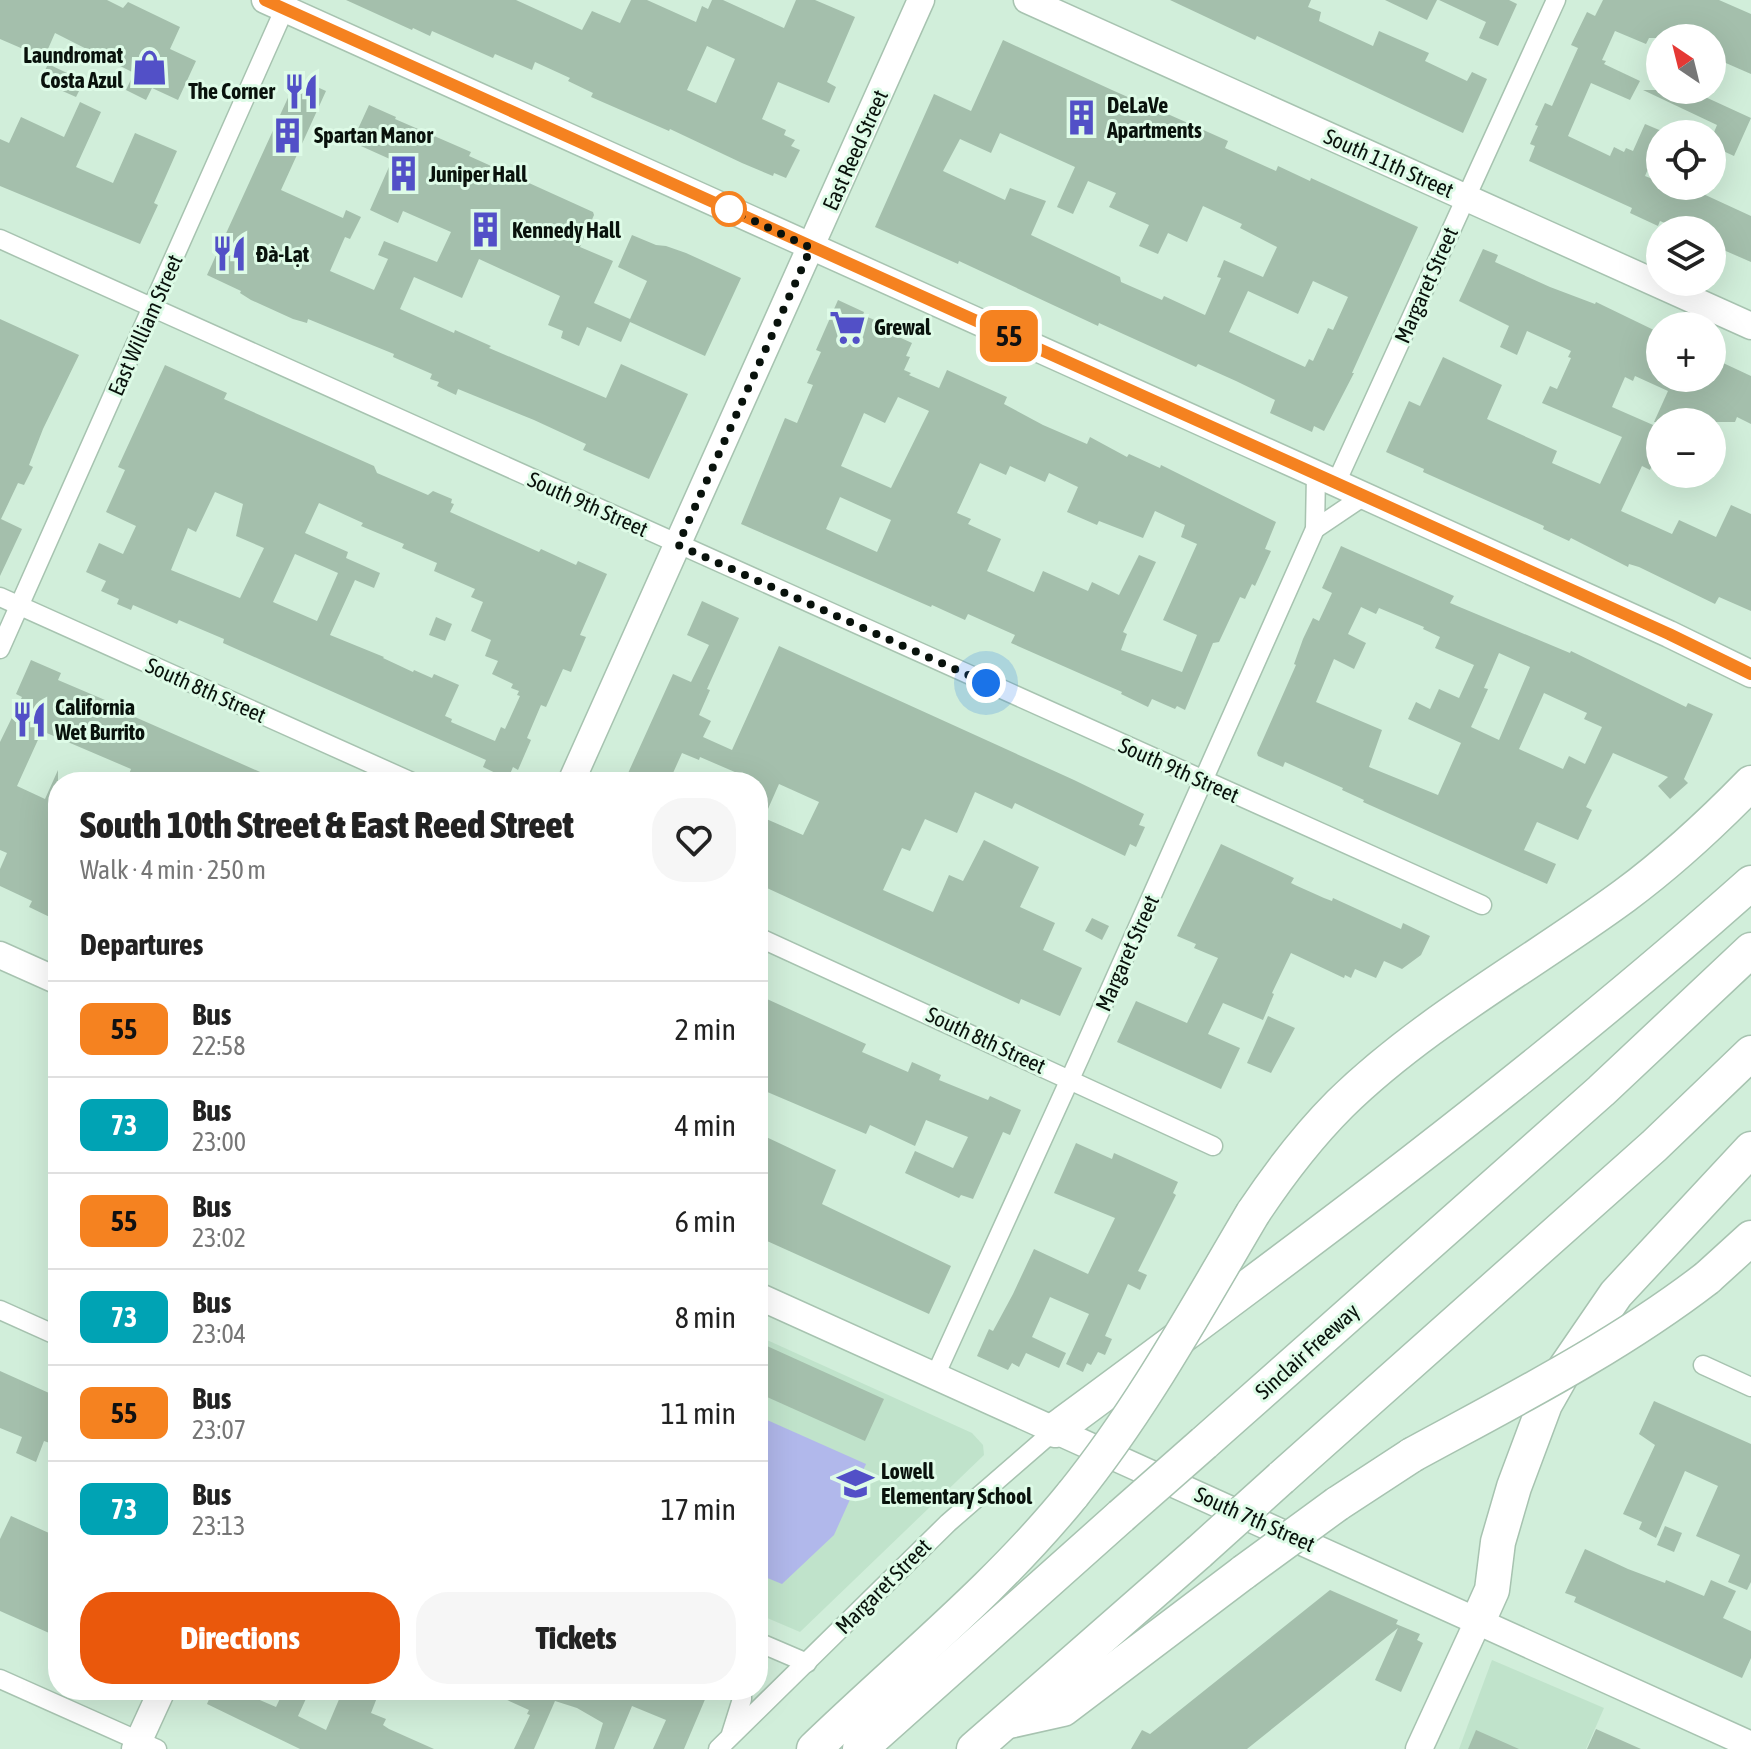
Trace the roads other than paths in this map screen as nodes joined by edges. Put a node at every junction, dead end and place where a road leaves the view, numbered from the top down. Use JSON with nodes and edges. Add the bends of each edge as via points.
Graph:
{"nodes":[{"id":1,"x":921,"y":0,"type":"edge"},
{"id":2,"x":1027,"y":0,"type":"edge"},
{"id":3,"x":1556,"y":0,"type":"edge"},
{"id":4,"x":279,"y":3,"type":"edge"},
{"id":5,"x":1466,"y":198,"type":"junction"},
{"id":6,"x":0,"y":239,"type":"edge"},
{"id":7,"x":811,"y":248,"type":"junction"},
{"id":8,"x":152,"y":309,"type":"junction"},
{"id":9,"x":1751,"y":326,"type":"edge"},
{"id":10,"x":1326,"y":478,"type":"junction"},
{"id":11,"x":1364,"y":496,"type":"junction"},
{"id":12,"x":1315,"y":529,"type":"junction"},
{"id":13,"x":678,"y":545,"type":"junction"},
{"id":14,"x":0,"y":597,"type":"edge"},
{"id":15,"x":21,"y":606,"type":"junction"},
{"id":16,"x":0,"y":649,"type":"edge"},
{"id":17,"x":1751,"y":674,"type":"edge"},
{"id":18,"x":390,"y":772,"type":"edge"},
{"id":19,"x":576,"y":772,"type":"edge"},
{"id":20,"x":1204,"y":781,"type":"junction"},
{"id":21,"x":1751,"y":783,"type":"edge"},
{"id":22,"x":1751,"y":883,"type":"edge"},
{"id":23,"x":1482,"y":905,"type":"dead end"},
{"id":24,"x":768,"y":942,"type":"edge"},
{"id":25,"x":1751,"y":950,"type":"edge"},
{"id":26,"x":0,"y":955,"type":"edge"},
{"id":27,"x":48,"y":977,"type":"edge"},
{"id":28,"x":1751,"y":1053,"type":"edge"},
{"id":29,"x":1070,"y":1079,"type":"junction"},
{"id":30,"x":1213,"y":1146,"type":"dead end"},
{"id":31,"x":1751,"y":1149,"type":"edge"},
{"id":32,"x":1751,"y":1238,"type":"edge"},
{"id":33,"x":768,"y":1301,"type":"edge"},
{"id":34,"x":0,"y":1310,"type":"edge"},
{"id":35,"x":48,"y":1332,"type":"edge"},
{"id":36,"x":1703,"y":1365,"type":"dead end"},
{"id":37,"x":935,"y":1376,"type":"junction"},
{"id":38,"x":1751,"y":1387,"type":"edge"},
{"id":39,"x":1055,"y":1430,"type":"junction"},
{"id":40,"x":1479,"y":1619,"type":"junction"},
{"id":41,"x":768,"y":1646,"type":"edge"},
{"id":42,"x":807,"y":1663,"type":"junction"},
{"id":43,"x":0,"y":1679,"type":"edge"},
{"id":44,"x":159,"y":1700,"type":"edge"},
{"id":45,"x":742,"y":1700,"type":"edge"},
{"id":46,"x":1005,"y":1722,"type":"junction"},
{"id":47,"x":724,"y":1743,"type":"edge"},
{"id":48,"x":1751,"y":1745,"type":"edge"},
{"id":49,"x":143,"y":1746,"type":"edge"},
{"id":50,"x":814,"y":1749,"type":"edge"},
{"id":51,"x":860,"y":1749,"type":"edge"},
{"id":52,"x":974,"y":1749,"type":"edge"},
{"id":53,"x":1419,"y":1749,"type":"edge"}],
"edges":[{"from":1,"to":7,"type":"main road","name":"East Reed Street"},
{"from":2,"to":5,"type":"main road","name":"South 11th Street"},
{"from":3,"to":5,"type":"street","name":"Margaret Street"},
{"from":4,"to":7,"type":"main road"},
{"from":4,"to":8,"type":"street","name":"East William Street"},
{"from":5,"to":9,"type":"main road","name":"South 11th Street"},
{"from":5,"to":10,"type":"street","name":"Margaret Street"},
{"from":6,"to":8,"type":"street","name":"South 9th Street"},
{"from":7,"to":10,"type":"main road"},
{"from":7,"to":13,"type":"main road","name":"East Reed Street"},
{"from":8,"to":13,"type":"street","name":"South 9th Street"},
{"from":8,"to":15,"type":"street","name":"East William Street"},
{"from":10,"to":11,"type":"main road"},
{"from":10,"to":12,"type":"street","name":"Margaret Street"},
{"from":11,"to":12,"type":"street"},
{"from":11,"to":17,"type":"main road"},
{"from":12,"to":20,"type":"street","name":"Margaret Street"},
{"from":13,"to":19,"type":"main road","name":"East Reed Street"},
{"from":13,"to":20,"type":"street","name":"South 9th Street"},
{"from":14,"to":15,"type":"street","name":"South 8th Street"},
{"from":15,"to":16,"type":"street","name":"East William Street"},
{"from":15,"to":18,"type":"street","name":"South 8th Street"},
{"from":20,"to":23,"type":"street","name":"South 9th Street"},
{"from":20,"to":29,"type":"street","name":"Margaret Street"},
{"from":21,"to":50,"type":"highway","bridge":true,"via":[[1664,865],[1434,1027],[1341,1103],[1253,1213],[1143,1400],[1073,1494],[1012,1562]]},
{"from":22,"to":39,"type":"highway","via":[[1434,1146]]},
{"from":24,"to":29,"type":"street","name":"South 8th Street"},
{"from":25,"to":51,"type":"highway","name":"Sinclair Freeway","bridge":true,"via":[[1601,1091]]},
{"from":26,"to":27,"type":"main road"},
{"from":28,"to":46,"type":"highway","bridge":true,"via":[[1654,1146]]},
{"from":29,"to":30,"type":"street","name":"South 8th Street"},
{"from":29,"to":37,"type":"street","name":"Margaret Street"},
{"from":31,"to":40,"type":"highway","via":[[1616,1294],[1566,1367],[1545,1404],[1519,1473],[1498,1542],[1492,1590]]},
{"from":32,"to":46,"type":"highway","bridge":true,"via":[[1669,1307],[1337,1504],[1063,1709]]},
{"from":33,"to":37,"type":"main road","name":"South 7th Street"},
{"from":34,"to":35,"type":"street"},
{"from":36,"to":38,"type":"street"},
{"from":37,"to":39,"type":"main road","name":"South 7th Street"},
{"from":39,"to":40,"type":"main road","name":"South 7th Street"},
{"from":39,"to":42,"type":"street","name":"Margaret Street","via":[[958,1512]]},
{"from":40,"to":48,"type":"main road","name":"South 7th Street"},
{"from":40,"to":53,"type":"main road"},
{"from":41,"to":42,"type":"street"},
{"from":42,"to":47,"type":"street","name":"Margaret Street"},
{"from":43,"to":49,"type":"street"},
{"from":44,"to":49,"type":"main road"},
{"from":45,"to":47,"type":"street"},
{"from":46,"to":52,"type":"highway"}]}
